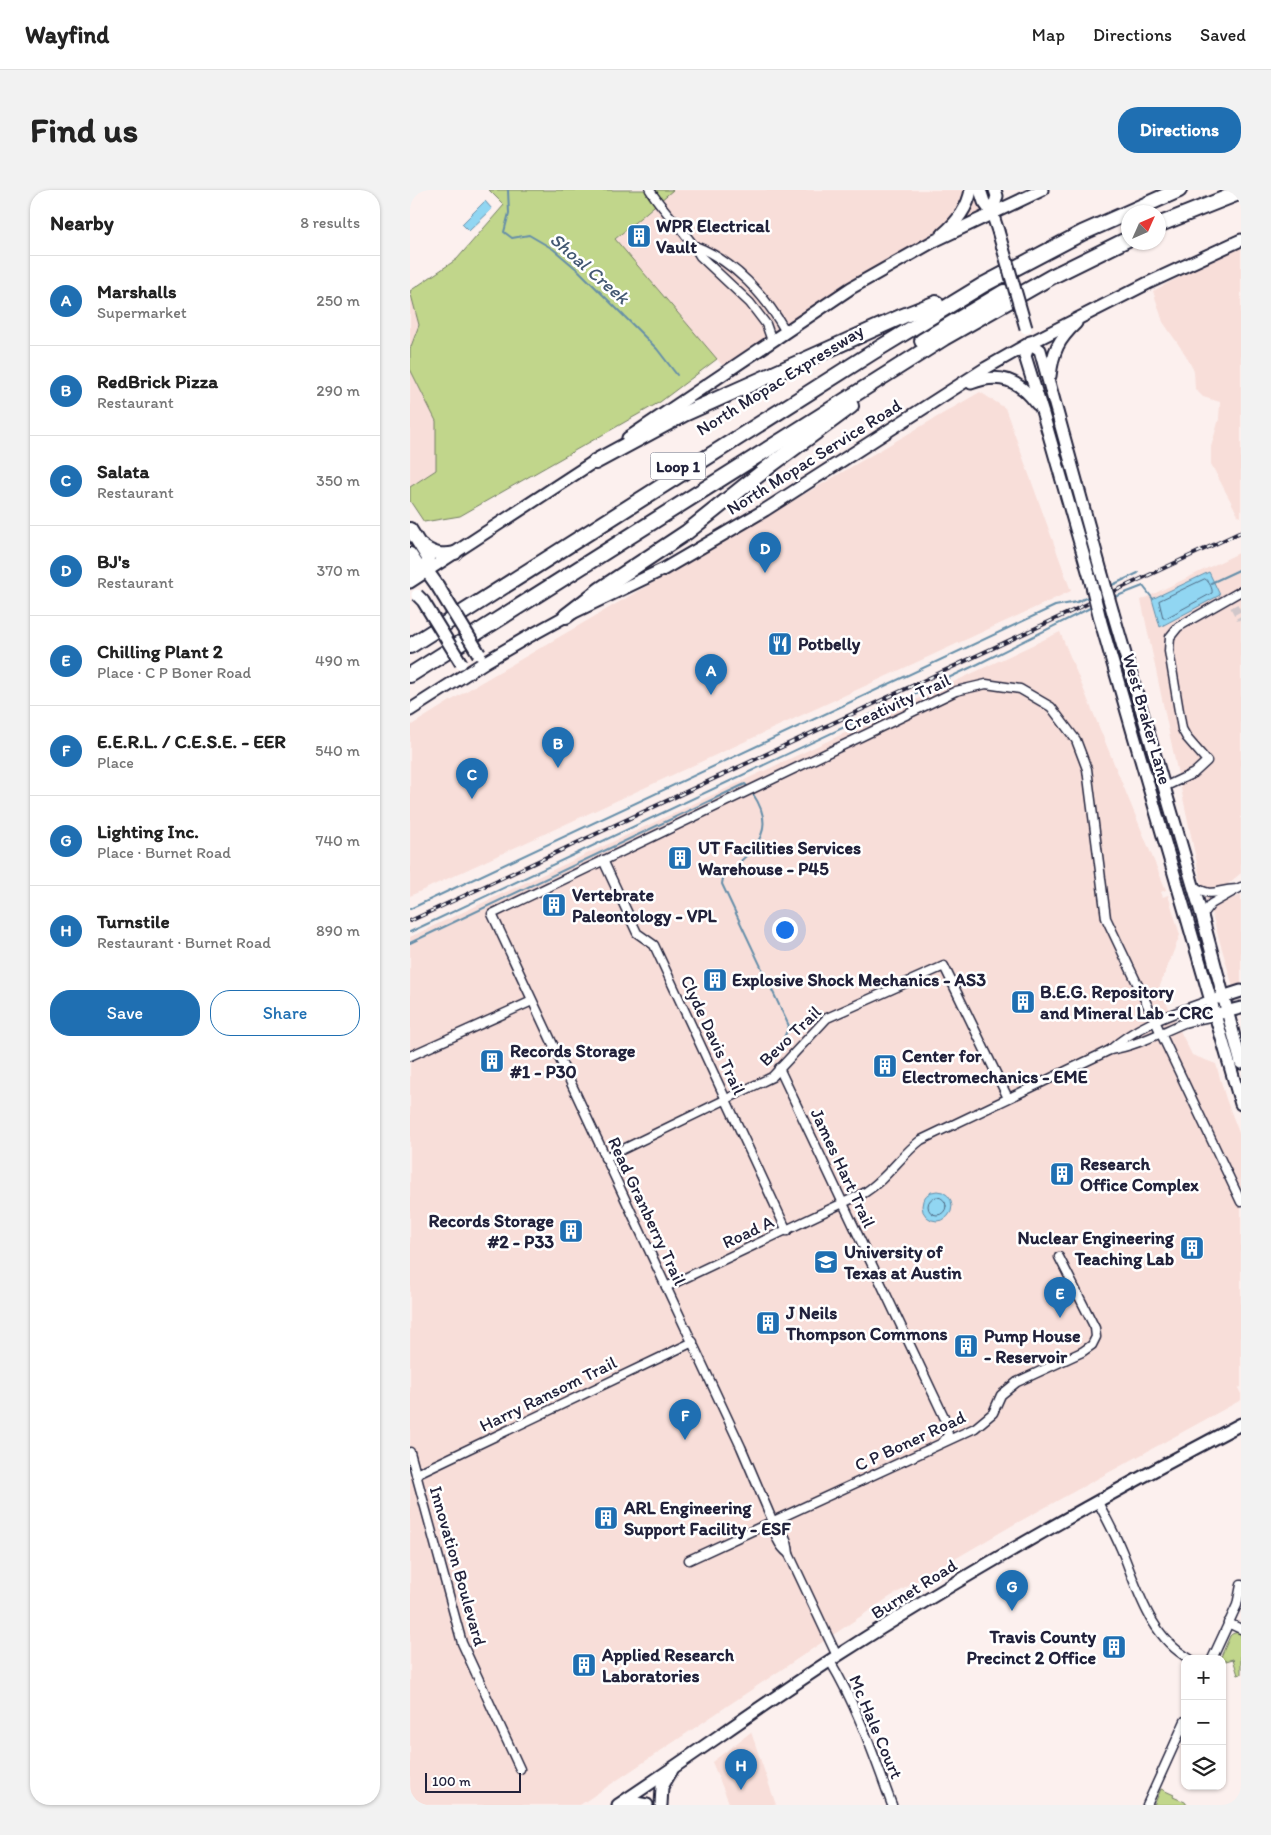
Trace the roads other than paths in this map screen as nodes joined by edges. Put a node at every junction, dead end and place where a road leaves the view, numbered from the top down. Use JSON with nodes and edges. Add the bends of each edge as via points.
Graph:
{"nodes":[{"id":1,"x":650,"y":190,"type":"edge"},
{"id":2,"x":971,"y":190,"type":"edge"},
{"id":3,"x":980,"y":190,"type":"edge"},
{"id":4,"x":995,"y":190,"type":"edge"},
{"id":5,"x":1042,"y":190,"type":"edge"},
{"id":6,"x":1157,"y":190,"type":"edge"},
{"id":7,"x":1179,"y":190,"type":"edge"},
{"id":8,"x":1223,"y":190,"type":"edge"},
{"id":9,"x":1241,"y":192,"type":"edge"},
{"id":10,"x":992,"y":213,"type":"junction"},
{"id":11,"x":1166,"y":213,"type":"edge"},
{"id":12,"x":1166,"y":222,"type":"edge"},
{"id":13,"x":1121,"y":232,"type":"edge"},
{"id":14,"x":1241,"y":240,"type":"edge"},
{"id":15,"x":934,"y":241,"type":"junction"},
{"id":16,"x":1121,"y":243,"type":"edge"},
{"id":17,"x":695,"y":246,"type":"junction"},
{"id":18,"x":736,"y":271,"type":"junction"},
{"id":19,"x":726,"y":280,"type":"junction"},
{"id":20,"x":936,"y":303,"type":"junction"},
{"id":21,"x":1085,"y":314,"type":"junction"},
{"id":22,"x":786,"y":332,"type":"junction"},
{"id":23,"x":1029,"y":338,"type":"junction"},
{"id":24,"x":772,"y":341,"type":"junction"},
{"id":25,"x":891,"y":371,"type":"junction"},
{"id":26,"x":1049,"y":383,"type":"junction"},
{"id":27,"x":952,"y":390,"type":"junction"},
{"id":28,"x":1044,"y":414,"type":"junction"},
{"id":29,"x":595,"y":462,"type":"junction"},
{"id":30,"x":410,"y":529,"type":"edge"},
{"id":31,"x":418,"y":542,"type":"junction"},
{"id":32,"x":455,"y":553,"type":"junction"},
{"id":33,"x":410,"y":554,"type":"edge"},
{"id":34,"x":410,"y":562,"type":"edge"},
{"id":35,"x":430,"y":574,"type":"junction"},
{"id":36,"x":410,"y":576,"type":"edge"},
{"id":37,"x":410,"y":582,"type":"edge"},
{"id":38,"x":1241,"y":592,"type":"edge"},
{"id":39,"x":414,"y":594,"type":"edge"},
{"id":40,"x":1229,"y":599,"type":"junction"},
{"id":41,"x":1234,"y":606,"type":"tunnel mouth"},
{"id":42,"x":566,"y":616,"type":"junction"},
{"id":43,"x":414,"y":634,"type":"edge"},
{"id":44,"x":410,"y":646,"type":"edge"},
{"id":45,"x":482,"y":658,"type":"junction"},
{"id":46,"x":410,"y":666,"type":"edge"},
{"id":47,"x":410,"y":675,"type":"edge"},
{"id":48,"x":451,"y":683,"type":"junction"},
{"id":49,"x":410,"y":710,"type":"edge"},
{"id":50,"x":1164,"y":787,"type":"junction"},
{"id":51,"x":603,"y":860,"type":"junction"},
{"id":52,"x":1192,"y":884,"type":"junction"},
{"id":53,"x":1239,"y":888,"type":"edge"},
{"id":54,"x":492,"y":914,"type":"joint"},
{"id":55,"x":1202,"y":916,"type":"junction"},
{"id":56,"x":1241,"y":991,"type":"edge"},
{"id":57,"x":1224,"y":997,"type":"junction"},
{"id":58,"x":1210,"y":1000,"type":"junction"},
{"id":59,"x":532,"y":1001,"type":"junction"},
{"id":60,"x":1241,"y":1008,"type":"edge"},
{"id":61,"x":1228,"y":1011,"type":"junction"},
{"id":62,"x":1214,"y":1016,"type":"junction"},
{"id":63,"x":1155,"y":1022,"type":"junction"},
{"id":64,"x":1160,"y":1034,"type":"junction"},
{"id":65,"x":1110,"y":1050,"type":"junction"},
{"id":66,"x":410,"y":1056,"type":"edge"},
{"id":67,"x":1241,"y":1063,"type":"edge"},
{"id":68,"x":779,"y":1068,"type":"junction"},
{"id":69,"x":726,"y":1098,"type":"junction"},
{"id":70,"x":1008,"y":1098,"type":"junction"},
{"id":71,"x":1241,"y":1104,"type":"edge"},
{"id":72,"x":605,"y":1158,"type":"junction"},
{"id":73,"x":1241,"y":1202,"type":"edge"},
{"id":74,"x":843,"y":1204,"type":"junction"},
{"id":75,"x":787,"y":1231,"type":"junction"},
{"id":76,"x":1058,"y":1258,"type":"dead end"},
{"id":77,"x":666,"y":1288,"type":"junction"},
{"id":78,"x":693,"y":1342,"type":"junction"},
{"id":79,"x":1241,"y":1424,"type":"edge"},
{"id":80,"x":943,"y":1443,"type":"junction"},
{"id":81,"x":410,"y":1452,"type":"edge"},
{"id":82,"x":416,"y":1474,"type":"junction"},
{"id":83,"x":1098,"y":1502,"type":"junction"},
{"id":84,"x":773,"y":1522,"type":"junction"},
{"id":85,"x":689,"y":1560,"type":"dead end"},
{"id":86,"x":1241,"y":1585,"type":"edge"},
{"id":87,"x":1228,"y":1623,"type":"junction"},
{"id":88,"x":1241,"y":1629,"type":"edge"},
{"id":89,"x":1183,"y":1655,"type":"edge"},
{"id":90,"x":1214,"y":1655,"type":"edge"},
{"id":91,"x":833,"y":1659,"type":"junction"},
{"id":92,"x":1181,"y":1730,"type":"edge"},
{"id":93,"x":673,"y":1768,"type":"junction"},
{"id":94,"x":520,"y":1769,"type":"dead end"},
{"id":95,"x":648,"y":1785,"type":"junction"},
{"id":96,"x":619,"y":1805,"type":"edge"},
{"id":97,"x":647,"y":1805,"type":"edge"},
{"id":98,"x":659,"y":1805,"type":"edge"},
{"id":99,"x":892,"y":1805,"type":"edge"},
{"id":100,"x":1147,"y":1805,"type":"edge"}],
"edges":[{"from":1,"to":17,"type":"street"},
{"from":2,"to":15,"type":"main road","via":[[962,212]]},
{"from":3,"to":10,"type":"main road","name":"West Braker Lane"},
{"from":4,"to":10,"type":"main road","name":"West Braker Lane","via":[[997,196]]},
{"from":5,"to":10,"type":"main road"},
{"from":6,"to":20,"type":"highway","name":"North Mopac Expressway","number":"Loop 1","via":[[1077,226]]},
{"from":7,"to":44,"type":"highway","via":[[1082,233],[983,285]]},
{"from":8,"to":11,"type":"highway"},
{"from":9,"to":12,"type":"highway"},
{"from":10,"to":15,"type":"main road"},
{"from":10,"to":23,"type":"main road","name":"West Braker Lane","bridge":true},
{"from":13,"to":46,"type":"highway","via":[[1042,271],[941,329]]},
{"from":14,"to":21,"type":"main road","name":"North Mopac Service Road"},
{"from":15,"to":22,"type":"main road","via":[[851,288]]},
{"from":16,"to":25,"type":"highway","number":"Loop 1","via":[[1001,305]]},
{"from":17,"to":18,"type":"street"},
{"from":17,"to":19,"type":"street","via":[[700,256]]},
{"from":18,"to":19,"type":"street"},
{"from":18,"to":22,"type":"street","via":[[766,301]]},
{"from":19,"to":24,"type":"street","via":[[760,316]]},
{"from":20,"to":29,"type":"highway","via":[[684,414]]},
{"from":20,"to":43,"type":"highway","name":"North Mopac Expressway","number":"Loop 1"},
{"from":21,"to":23,"type":"main road","name":"North Mopac Service Road"},
{"from":21,"to":26,"type":"main road","via":[[1059,342]]},
{"from":22,"to":24,"type":"main road"},
{"from":23,"to":26,"type":"main road","name":"West Braker Lane","via":[[1040,349]]},
{"from":23,"to":27,"type":"main road","name":"North Mopac Service Road"},
{"from":23,"to":28,"type":"main road","name":"West Braker Lane","via":[[1025,356]]},
{"from":24,"to":29,"type":"main road"},
{"from":25,"to":42,"type":"highway","via":[[856,402],[687,532]]},
{"from":25,"to":47,"type":"highway","number":"Loop 1"},
{"from":26,"to":50,"type":"main road","name":"West Braker Lane","bridge":true},
{"from":27,"to":28,"type":"main road","via":[[987,378],[999,378],[1026,390]]},
{"from":27,"to":42,"type":"main road","name":"North Mopac Service Road","via":[[765,510],[664,569]]},
{"from":28,"to":58,"type":"main road","name":"West Braker Lane","bridge":true},
{"from":29,"to":32,"type":"main road"},
{"from":30,"to":31,"type":"main road"},
{"from":31,"to":32,"type":"main road","via":[[432,553]]},
{"from":31,"to":35,"type":"main road","via":[[428,558]]},
{"from":32,"to":35,"type":"main road"},
{"from":33,"to":35,"type":"main road","via":[[418,566]]},
{"from":34,"to":36,"type":"main road"},
{"from":35,"to":37,"type":"main road"},
{"from":35,"to":45,"type":"main road","bridge":true},
{"from":38,"to":40,"type":"street"},
{"from":39,"to":48,"type":"main road","bridge":true,"via":[[423,601],[460,663]]},
{"from":40,"to":41,"type":"street"},
{"from":40,"to":50,"type":"street","via":[[1178,627],[1170,637],[1169,651],[1182,729],[1207,761],[1194,773]]},
{"from":42,"to":45,"type":"main road","name":"North Mopac Service Road"},
{"from":45,"to":48,"type":"main road","name":"North Mopac Service Road"},
{"from":48,"to":49,"type":"main road","name":"North Mopac Service Road"},
{"from":50,"to":52,"type":"main road","name":"West Braker Lane"},
{"from":51,"to":54,"type":"street","name":"Creativity Trail"},
{"from":51,"to":63,"type":"street","name":"Creativity Trail","via":[[956,691],[986,684],[1020,689],[1051,707],[1076,740],[1087,769],[1106,918]]},
{"from":51,"to":69,"type":"street","name":"Clyde Davis Trail","via":[[637,933],[654,945]]},
{"from":52,"to":53,"type":"street","via":[[1211,894]]},
{"from":52,"to":55,"type":"main road","name":"West Braker Lane"},
{"from":53,"to":55,"type":"street","via":[[1211,904]]},
{"from":54,"to":59,"type":"street","name":"Read Granberry Trail"},
{"from":55,"to":57,"type":"main road","name":"West Braker Lane"},
{"from":56,"to":57,"type":"main road"},
{"from":57,"to":58,"type":"main road"},
{"from":57,"to":61,"type":"main road","name":"West Braker Lane"},
{"from":58,"to":62,"type":"main road","name":"West Braker Lane"},
{"from":58,"to":63,"type":"street"},
{"from":59,"to":66,"type":"street"},
{"from":59,"to":72,"type":"street","name":"Read Granberry Trail"},
{"from":60,"to":61,"type":"main road"},
{"from":61,"to":62,"type":"main road"},
{"from":61,"to":67,"type":"main road","name":"West Braker Lane"},
{"from":62,"to":64,"type":"street","via":[[1185,1023]]},
{"from":62,"to":71,"type":"main road","name":"West Braker Lane"},
{"from":63,"to":64,"type":"street","name":"Creativity Trail"},
{"from":63,"to":65,"type":"street"},
{"from":64,"to":65,"type":"street"},
{"from":64,"to":73,"type":"street","name":"Creativity Trail"},
{"from":65,"to":70,"type":"street","name":"Road A"},
{"from":68,"to":69,"type":"street","name":"Bevo Trail","via":[[772,1077]]},
{"from":68,"to":70,"type":"street","name":"Bevo Trail","via":[[827,1018],[944,966]]},
{"from":68,"to":74,"type":"street","name":"James Hart Trail"},
{"from":69,"to":72,"type":"street","name":"Bevo Trail"},
{"from":69,"to":75,"type":"street","name":"Clyde Davis Trail"},
{"from":70,"to":74,"type":"street","name":"Road A","via":[[921,1140],[876,1186]]},
{"from":72,"to":77,"type":"street","name":"Read Granberry Trail"},
{"from":74,"to":75,"type":"street","name":"Road A"},
{"from":74,"to":80,"type":"street","name":"James Hart Trail","via":[[946,1421],[948,1435]]},
{"from":75,"to":77,"type":"street","name":"Road A"},
{"from":76,"to":80,"type":"street","name":"C P Boner Road","via":[[1095,1328],[1096,1337],[1092,1345],[1018,1382],[1001,1395],[993,1413],[975,1428]]},
{"from":77,"to":78,"type":"street","name":"Read Granberry Trail"},
{"from":78,"to":82,"type":"street","name":"Harry Ransom Trail"},
{"from":78,"to":84,"type":"street","name":"Read Granberry Trail"},
{"from":79,"to":83,"type":"main road","name":"Burnet Road"},
{"from":80,"to":84,"type":"street","name":"C P Boner Road"},
{"from":81,"to":82,"type":"street","name":"Innovation Boulevard"},
{"from":82,"to":94,"type":"street","name":"Innovation Boulevard","via":[[462,1643]]},
{"from":83,"to":89,"type":"street","via":[[1151,1619],[1164,1638]]},
{"from":83,"to":91,"type":"main road","name":"Burnet Road","via":[[966,1576]]},
{"from":84,"to":85,"type":"street","name":"C P Boner Road"},
{"from":84,"to":91,"type":"street","name":"Read Granberry Trail","via":[[774,1534],[789,1554]]},
{"from":86,"to":87,"type":"street","via":[[1237,1605]]},
{"from":87,"to":88,"type":"street"},
{"from":87,"to":90,"type":"street"},
{"from":91,"to":93,"type":"main road","name":"Burnet Road"},
{"from":91,"to":99,"type":"street","name":"Mc Hale Court"},
{"from":92,"to":100,"type":"street"},
{"from":93,"to":95,"type":"main road","name":"Burnet Road"},
{"from":93,"to":98,"type":"main road","via":[[662,1787]]},
{"from":95,"to":96,"type":"main road","name":"Burnet Road"},
{"from":95,"to":98,"type":"main road"},
{"from":96,"to":97,"type":"main road"}]}
